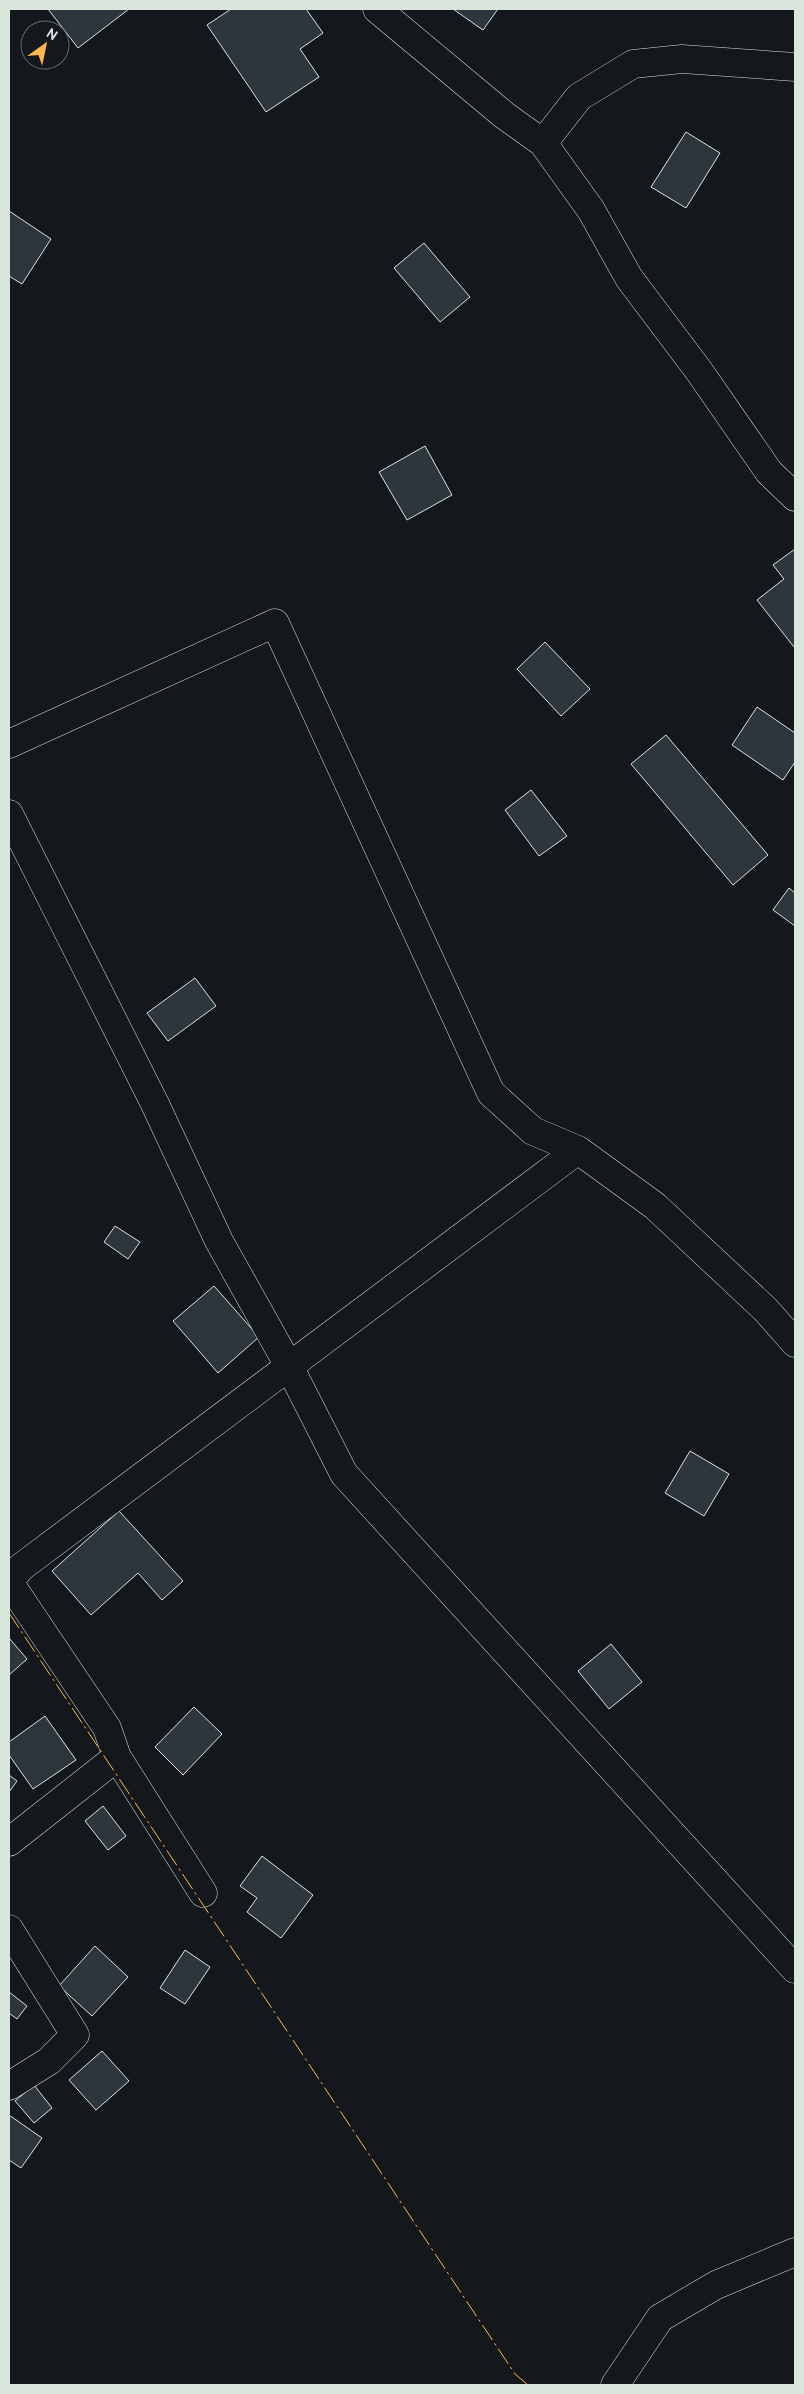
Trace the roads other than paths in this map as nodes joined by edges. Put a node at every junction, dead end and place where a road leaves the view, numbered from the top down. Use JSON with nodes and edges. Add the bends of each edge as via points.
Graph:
{"nodes":[{"id":1,"x":377,"y":9,"type":"edge"},
{"id":2,"x":795,"y":67,"type":"edge"},
{"id":3,"x":543,"y":143,"type":"junction"},
{"id":4,"x":795,"y":497,"type":"edge"},
{"id":5,"x":9,"y":744,"type":"edge"},
{"id":6,"x":9,"y":814,"type":"edge"},
{"id":7,"x":578,"y":1150,"type":"junction"},
{"id":8,"x":795,"y":1343,"type":"edge"},
{"id":9,"x":290,"y":1366,"type":"junction"},
{"id":10,"x":9,"y":1582,"type":"edge"},
{"id":11,"x":117,"y":1758,"type":"junction"},
{"id":12,"x":9,"y":1842,"type":"edge"},
{"id":13,"x":203,"y":1893,"type":"dead end"},
{"id":14,"x":9,"y":1929,"type":"edge"},
{"id":15,"x":795,"y":1969,"type":"edge"},
{"id":16,"x":9,"y":2086,"type":"edge"},
{"id":17,"x":795,"y":2252,"type":"edge"},
{"id":18,"x":614,"y":2385,"type":"edge"}],
"edges":[{"from":1,"to":3,"type":"street","via":[[504,115]]},
{"from":2,"to":3,"type":"street","via":[[682,59],[633,64],[579,97]]},
{"from":3,"to":4,"type":"street","via":[[591,210],[629,278],[769,472]]},
{"from":5,"to":7,"type":"street","via":[[275,623],[491,1093],[533,1131]]},
{"from":6,"to":9,"type":"street","via":[[155,1104],[219,1241]]},
{"from":7,"to":8,"type":"street","via":[[655,1206],[766,1310]]},
{"from":7,"to":9,"type":"street"},
{"from":9,"to":10,"type":"street","via":[[20,1568]]},
{"from":9,"to":15,"type":"street","via":[[344,1474]]},
{"from":10,"to":11,"type":"street","via":[[106,1728]]},
{"from":11,"to":12,"type":"street"},
{"from":11,"to":13,"type":"street"},
{"from":14,"to":16,"type":"street","via":[[74,2035],[49,2061]]},
{"from":17,"to":18,"type":"street","via":[[716,2284],[660,2318]]}]}
